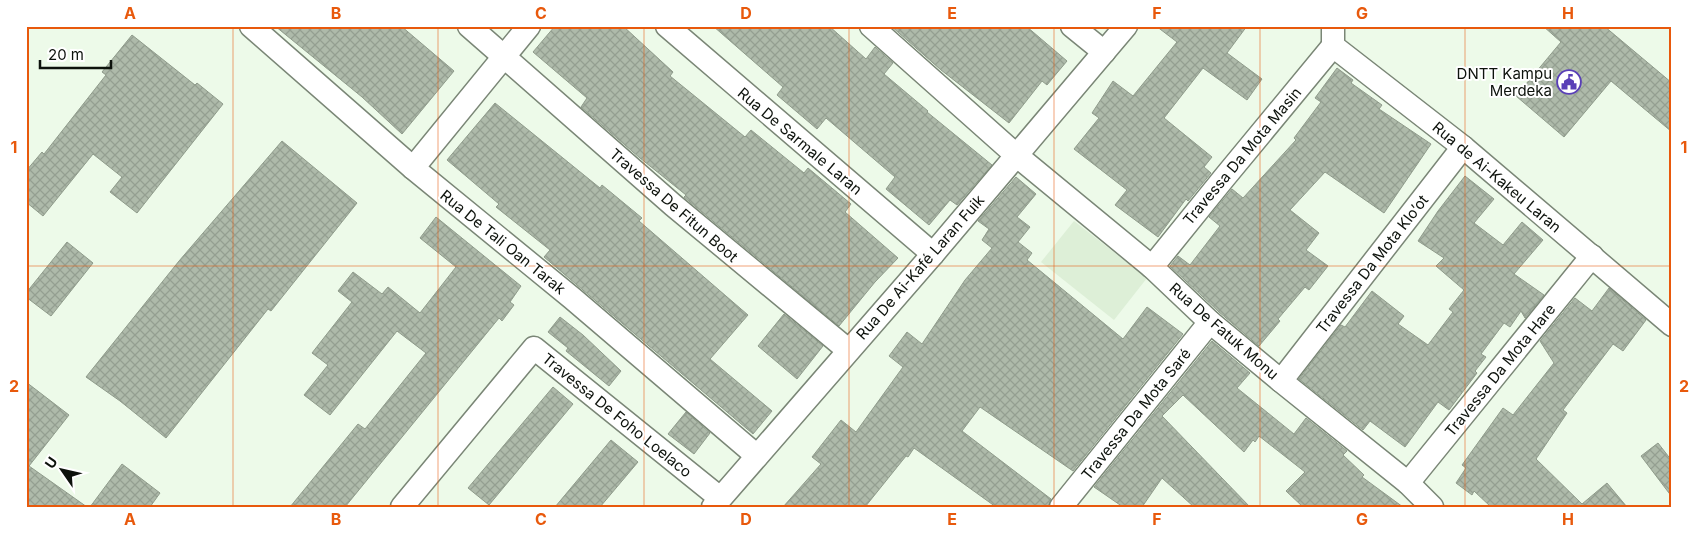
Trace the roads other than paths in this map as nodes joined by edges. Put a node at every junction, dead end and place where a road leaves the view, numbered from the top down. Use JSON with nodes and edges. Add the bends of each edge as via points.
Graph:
{"nodes":[{"id":1,"x":250,"y":26,"type":"edge"},
{"id":2,"x":469,"y":26,"type":"edge"},
{"id":3,"x":529,"y":26,"type":"edge"},
{"id":4,"x":667,"y":26,"type":"edge"},
{"id":5,"x":871,"y":26,"type":"edge"},
{"id":6,"x":1072,"y":26,"type":"edge"},
{"id":7,"x":1126,"y":26,"type":"edge"},
{"id":8,"x":1333,"y":36,"type":"edge"},
{"id":9,"x":1104,"y":52,"type":"junction"},
{"id":10,"x":504,"y":56,"type":"junction"},
{"id":11,"x":1463,"y":147,"type":"junction"},
{"id":12,"x":1016,"y":155,"type":"junction"},
{"id":13,"x":413,"y":168,"type":"junction"},
{"id":14,"x":933,"y":254,"type":"junction"},
{"id":15,"x":1592,"y":256,"type":"junction"},
{"id":16,"x":1152,"y":267,"type":"junction"},
{"id":17,"x":1210,"y":322,"type":"junction"},
{"id":18,"x":1672,"y":325,"type":"edge"},
{"id":19,"x":848,"y":350,"type":"junction"},
{"id":20,"x":1281,"y":381,"type":"junction"},
{"id":21,"x":757,"y":456,"type":"junction"},
{"id":22,"x":1408,"y":483,"type":"junction"},
{"id":23,"x":717,"y":503,"type":"edge"},
{"id":24,"x":402,"y":507,"type":"edge"},
{"id":25,"x":1061,"y":507,"type":"edge"},
{"id":26,"x":1432,"y":507,"type":"edge"}],
"edges":[{"from":1,"to":13,"type":"street","name":"Rua De Tali Oan Tarak"},
{"from":2,"to":10,"type":"street","name":"Travessa De Fitun Boot"},
{"from":3,"to":10,"type":"street"},
{"from":4,"to":14,"type":"street","name":"Rua De Sarmale Laran"},
{"from":5,"to":12,"type":"street","name":"Rua De Fatuk Monu"},
{"from":6,"to":9,"type":"street"},
{"from":7,"to":9,"type":"street","name":"Rua De Ai-Kafé Laran Fuik"},
{"from":8,"to":11,"type":"street","name":"Rua de Ai-Kakeu Laran"},
{"from":8,"to":16,"type":"street","name":"Travessa Da Mota Masin"},
{"from":9,"to":12,"type":"street","name":"Rua De Ai-Kafé Laran Fuik"},
{"from":10,"to":13,"type":"street"},
{"from":10,"to":19,"type":"street","name":"Travessa De Fitun Boot","via":[[673,205]]},
{"from":11,"to":15,"type":"street","name":"Rua de Ai-Kakeu Laran"},
{"from":11,"to":20,"type":"street","name":"Travessa Da Mota Klo’ot"},
{"from":12,"to":14,"type":"street","name":"Rua De Ai-Kafé Laran Fuik"},
{"from":12,"to":16,"type":"street","name":"Rua De Fatuk Monu"},
{"from":13,"to":21,"type":"street","name":"Rua De Tali Oan Tarak"},
{"from":14,"to":19,"type":"street","name":"Rua De Ai-Kafé Laran Fuik"},
{"from":15,"to":18,"type":"street","name":"Rua de Ai-Kakeu Laran"},
{"from":15,"to":22,"type":"street","name":"Travessa Da Mota Hare"},
{"from":16,"to":17,"type":"street","name":"Rua De Fatuk Monu"},
{"from":17,"to":20,"type":"street","name":"Rua De Fatuk Monu"},
{"from":17,"to":25,"type":"street","name":"Travessa Da Mota Saré"},
{"from":19,"to":21,"type":"street","name":"Rua De Ai-Kafé Laran Fuik"},
{"from":20,"to":22,"type":"street","name":"Rua De Fatuk Monu"},
{"from":21,"to":23,"type":"street","name":"Rua De Ai-Kafé Laran Fuik"},
{"from":22,"to":26,"type":"street","name":"Rua De Fatuk Monu"},
{"from":23,"to":24,"type":"street","name":"Travessa De Foho Loelaco","via":[[534,348]]}]}
